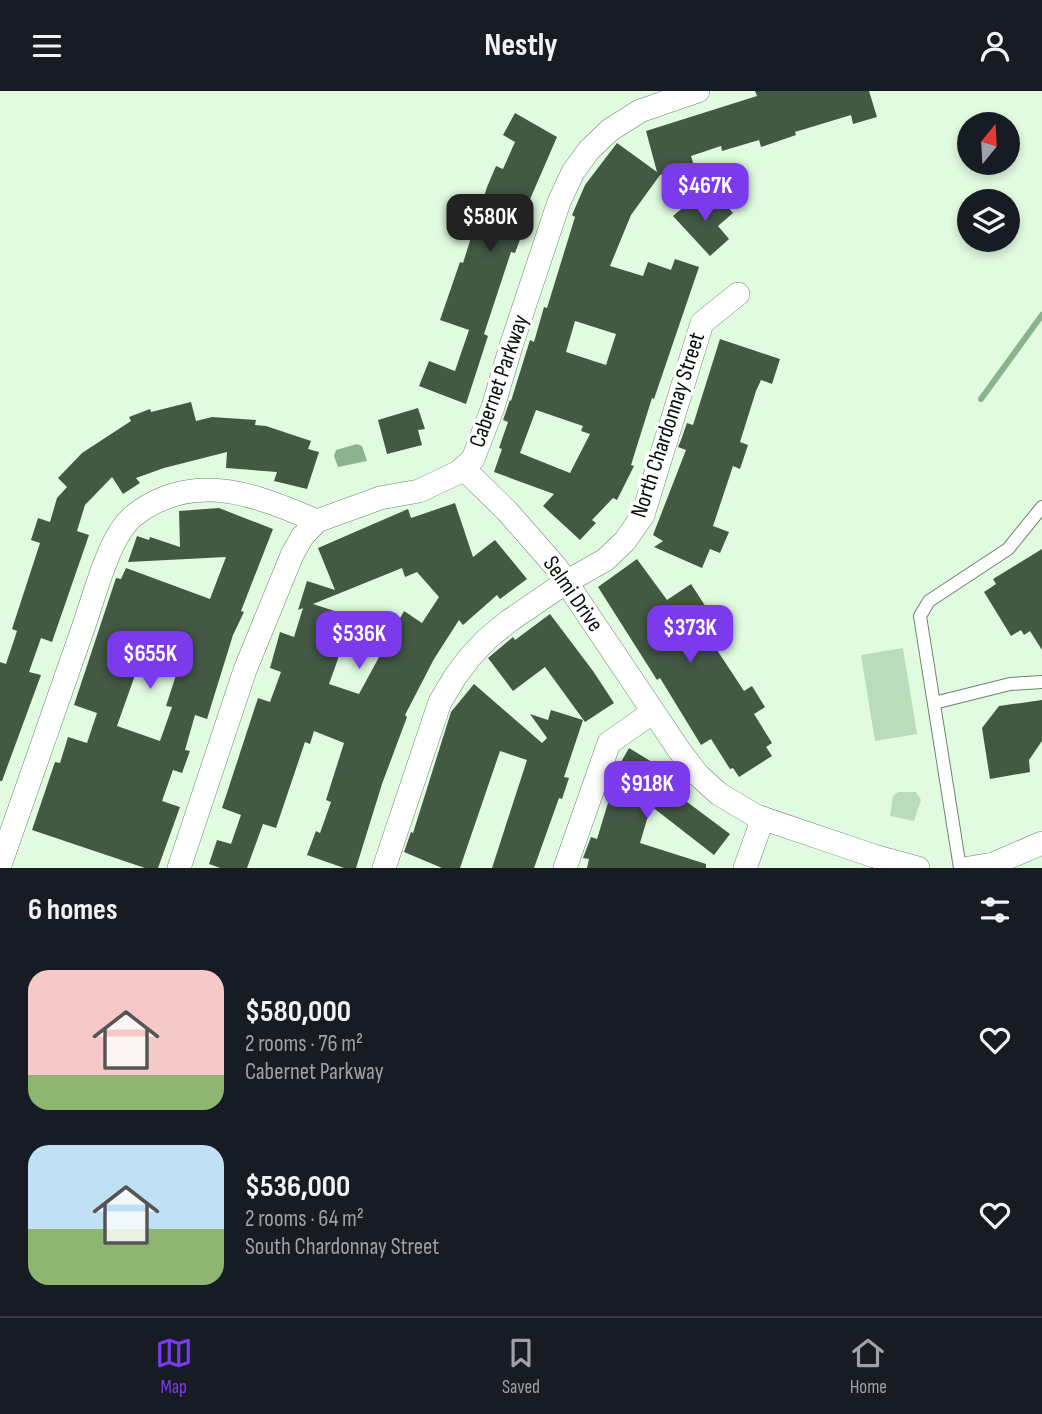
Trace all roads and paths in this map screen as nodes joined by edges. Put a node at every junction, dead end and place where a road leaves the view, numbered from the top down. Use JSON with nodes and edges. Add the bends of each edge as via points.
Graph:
{"nodes":[{"id":1,"x":698,"y":91,"type":"edge"},
{"id":2,"x":655,"y":98,"type":"edge"},
{"id":3,"x":738,"y":294,"type":"dead end"},
{"id":4,"x":463,"y":468,"type":"junction"},
{"id":5,"x":1042,"y":507,"type":"edge"},
{"id":6,"x":317,"y":521,"type":"junction"},
{"id":7,"x":566,"y":582,"type":"junction"},
{"id":8,"x":1042,"y":682,"type":"edge"},
{"id":9,"x":934,"y":703,"type":"junction"},
{"id":10,"x":653,"y":712,"type":"junction"},
{"id":11,"x":763,"y":818,"type":"junction"},
{"id":12,"x":1042,"y":843,"type":"edge"},
{"id":13,"x":0,"y":865,"type":"edge"},
{"id":14,"x":178,"y":868,"type":"edge"},
{"id":15,"x":384,"y":868,"type":"edge"},
{"id":16,"x":565,"y":868,"type":"edge"},
{"id":17,"x":746,"y":868,"type":"edge"},
{"id":18,"x":915,"y":868,"type":"edge"},
{"id":19,"x":961,"y":868,"type":"edge"},
{"id":20,"x":969,"y":868,"type":"edge"}],
"edges":[{"from":1,"to":2,"type":"street","name":"Cabernet Parkway"},
{"from":2,"to":4,"type":"street","name":"Cabernet Parkway","via":[[610,129],[573,171],[493,407],[473,459]]},
{"from":3,"to":7,"type":"street","name":"North Chardonnay Street","via":[[702,323],[643,515],[605,559]]},
{"from":4,"to":6,"type":"street","name":"Cabernet Parkway","via":[[419,491],[380,498]]},
{"from":4,"to":7,"type":"street","name":"Selmi Drive","via":[[530,536]]},
{"from":5,"to":9,"type":"lane","via":[[1007,549],[929,601],[920,617]]},
{"from":6,"to":13,"type":"street","via":[[245,494],[205,488],[157,501],[122,529]]},
{"from":6,"to":14,"type":"street","via":[[292,555],[245,670]]},
{"from":7,"to":10,"type":"street","name":"Selmi Drive"},
{"from":7,"to":15,"type":"street","name":"North Chardonnay Street","via":[[487,639],[455,677],[440,702]]},
{"from":8,"to":9,"type":"lane","via":[[1010,684]]},
{"from":9,"to":19,"type":"lane"},
{"from":10,"to":11,"type":"street","name":"Selmi Drive","via":[[698,775],[738,806]]},
{"from":10,"to":16,"type":"street","via":[[609,743]]},
{"from":11,"to":17,"type":"street"},
{"from":11,"to":18,"type":"street","name":"Selmi Drive"},
{"from":12,"to":20,"type":"street"}]}
